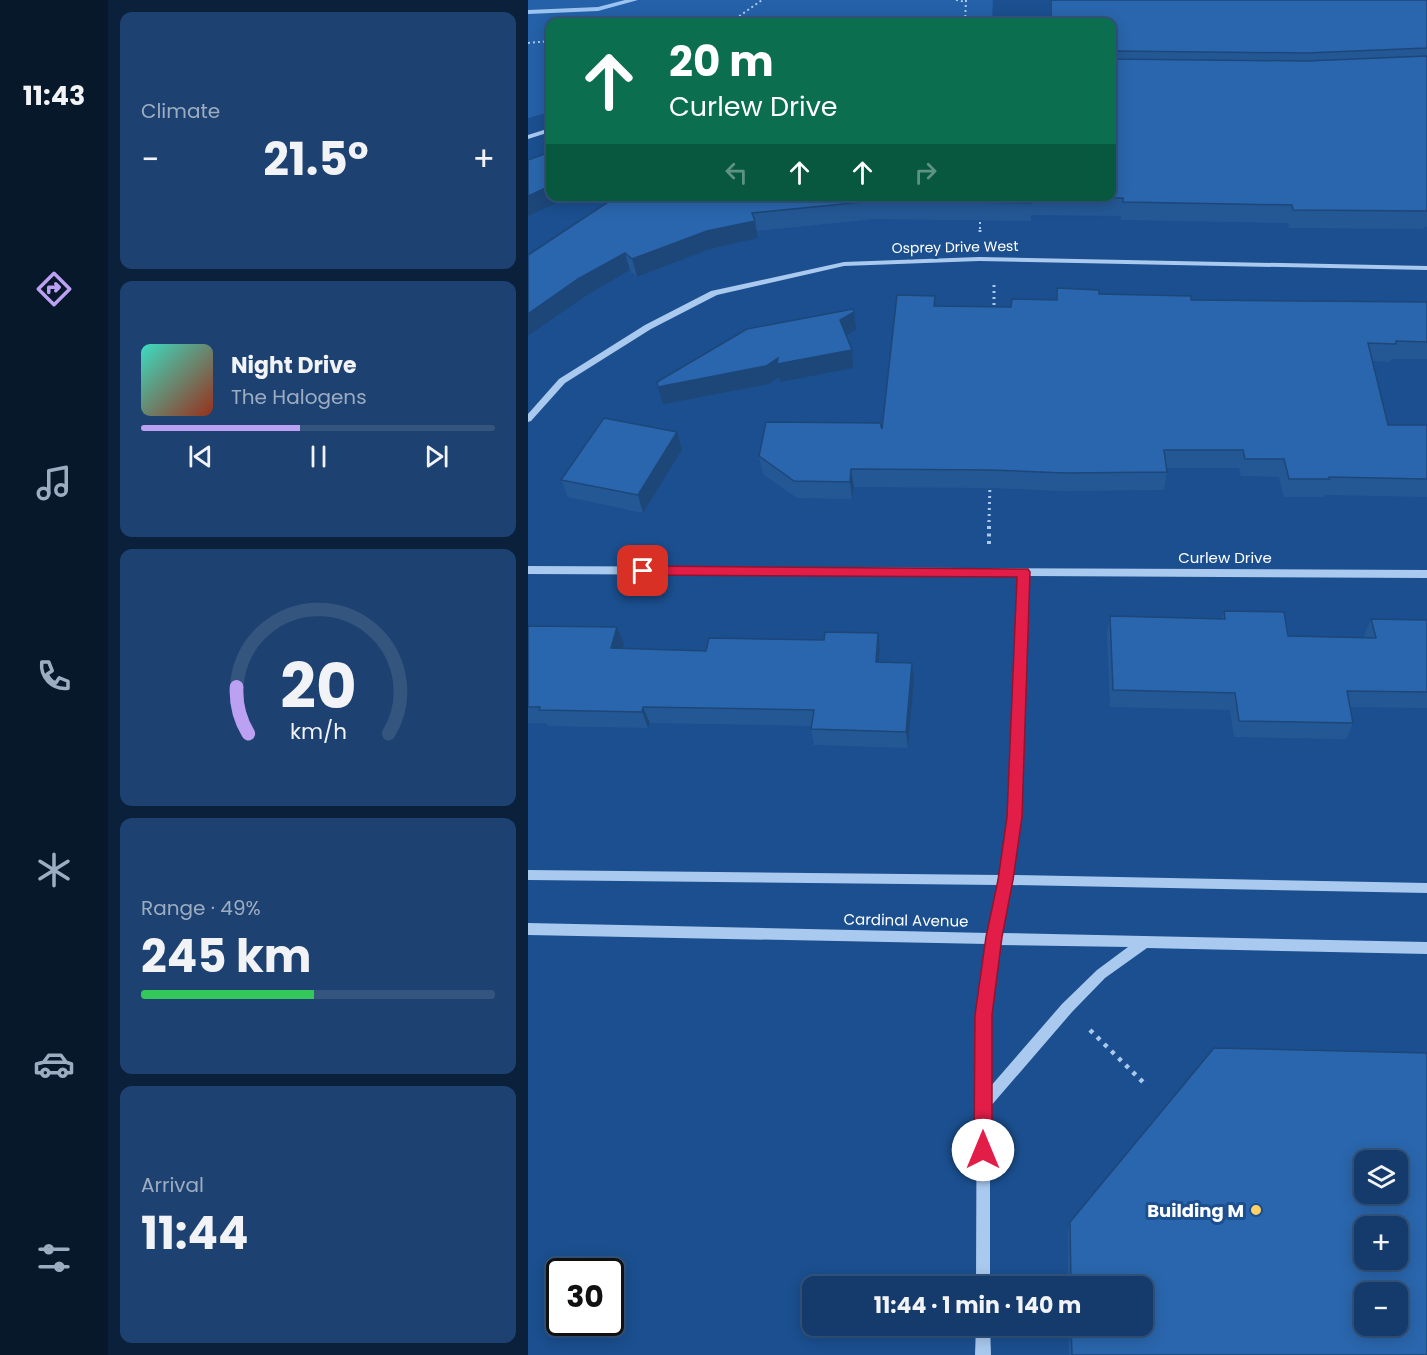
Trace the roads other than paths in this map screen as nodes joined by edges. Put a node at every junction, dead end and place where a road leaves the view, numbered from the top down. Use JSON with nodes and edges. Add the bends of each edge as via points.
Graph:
{"nodes":[{"id":1,"x":546,"y":131,"type":"edge"},
{"id":2,"x":528,"y":137,"type":"edge"},
{"id":3,"x":1427,"y":268,"type":"edge"},
{"id":4,"x":528,"y":419,"type":"edge"},
{"id":5,"x":528,"y":570,"type":"edge"},
{"id":6,"x":1024,"y":572,"type":"junction"},
{"id":7,"x":1427,"y":574,"type":"edge"},
{"id":8,"x":528,"y":875,"type":"edge"},
{"id":9,"x":1006,"y":880,"type":"junction"},
{"id":10,"x":1427,"y":888,"type":"edge"},
{"id":11,"x":528,"y":929,"type":"edge"},
{"id":12,"x":994,"y":937,"type":"junction"},
{"id":13,"x":1144,"y":943,"type":"junction"},
{"id":14,"x":1427,"y":948,"type":"edge"},
{"id":15,"x":983,"y":1105,"type":"junction"},
{"id":16,"x":983,"y":1276,"type":"edge"},
{"id":17,"x":983,"y":1336,"type":"edge"},
{"id":18,"x":983,"y":1355,"type":"edge"}],
"edges":[{"from":1,"to":2,"type":"street"},
{"from":3,"to":4,"type":"street","name":"Osprey Drive West","via":[[994,259],[844,264],[714,293],[648,327],[562,381]]},
{"from":5,"to":6,"type":"street","name":"Curlew Drive"},
{"from":6,"to":7,"type":"street","name":"Curlew Drive"},
{"from":6,"to":9,"type":"street","via":[[1014,817]]},
{"from":8,"to":9,"type":"street"},
{"from":9,"to":10,"type":"street"},
{"from":9,"to":12,"type":"street"},
{"from":11,"to":12,"type":"street","name":"Cardinal Avenue"},
{"from":12,"to":13,"type":"street","name":"Cardinal Avenue"},
{"from":12,"to":15,"type":"street","via":[[983,1015]]},
{"from":13,"to":14,"type":"street","name":"Cardinal Avenue"},
{"from":13,"to":15,"type":"street","via":[[1101,974],[1067,1008]]},
{"from":15,"to":16,"type":"street"},
{"from":17,"to":18,"type":"street"}]}
